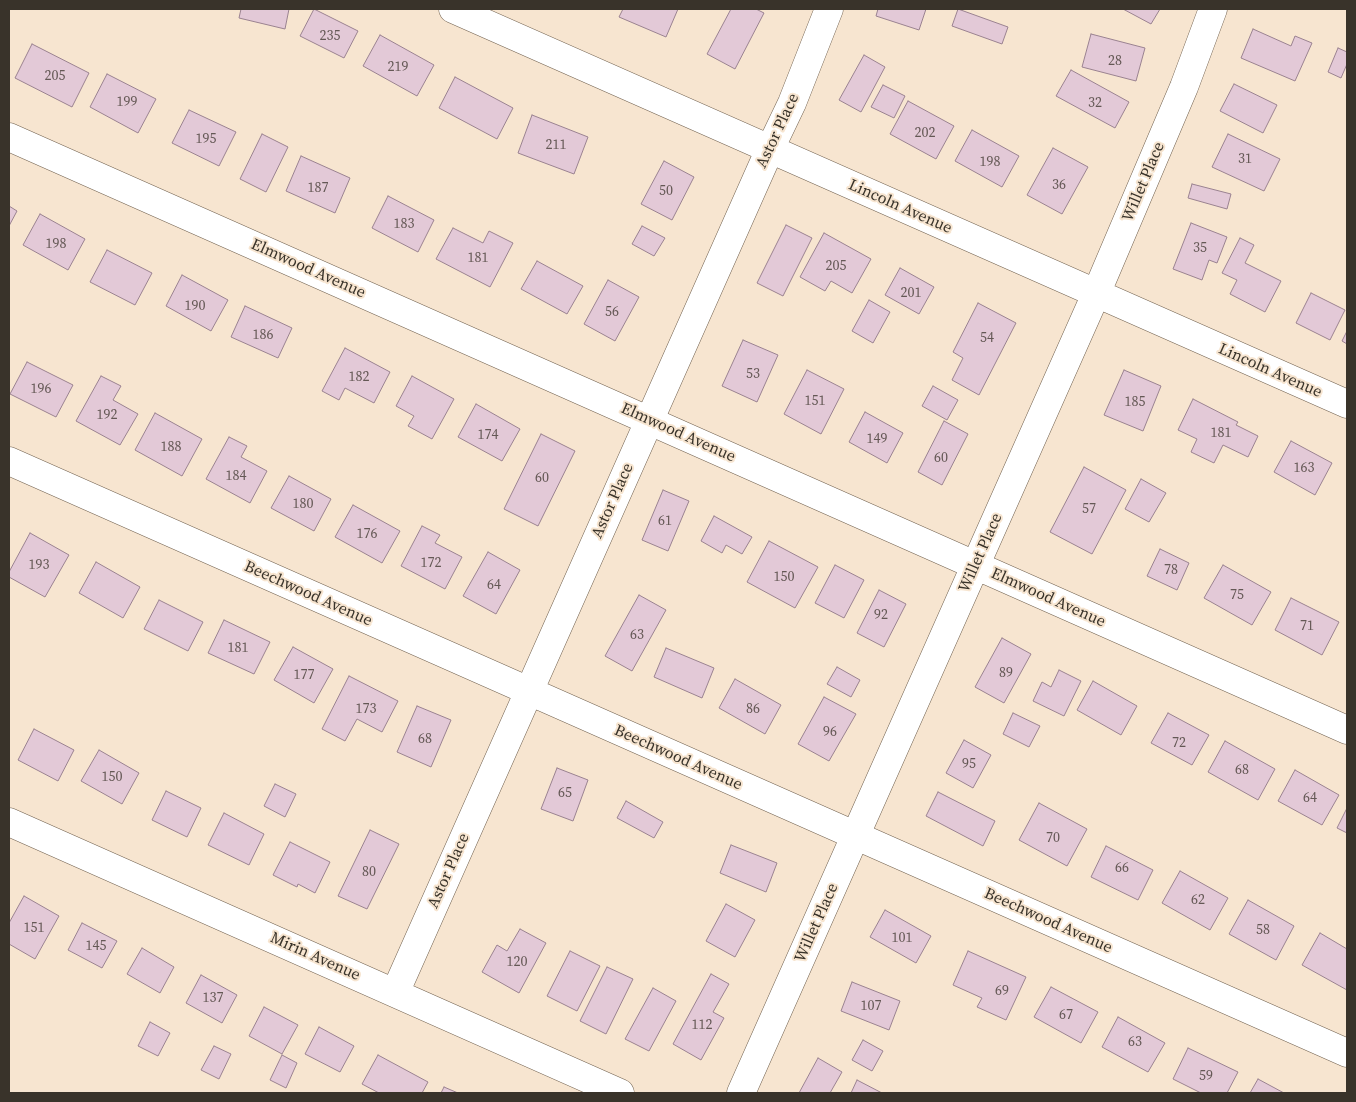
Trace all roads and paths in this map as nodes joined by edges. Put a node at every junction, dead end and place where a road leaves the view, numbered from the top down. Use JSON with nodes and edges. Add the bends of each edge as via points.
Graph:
{"nodes":[{"id":1,"x":453,"y":9,"type":"edge"},
{"id":2,"x":830,"y":9,"type":"edge"},
{"id":3,"x":1213,"y":9,"type":"edge"},
{"id":4,"x":9,"y":137,"type":"edge"},
{"id":5,"x":770,"y":149,"type":"junction"},
{"id":6,"x":1096,"y":294,"type":"junction"},
{"id":7,"x":1347,"y":404,"type":"edge"},
{"id":8,"x":649,"y":420,"type":"junction"},
{"id":9,"x":9,"y":462,"type":"edge"},
{"id":10,"x":975,"y":565,"type":"junction"},
{"id":11,"x":529,"y":692,"type":"junction"},
{"id":12,"x":1347,"y":730,"type":"edge"},
{"id":13,"x":9,"y":822,"type":"edge"},
{"id":14,"x":855,"y":836,"type":"junction"},
{"id":15,"x":395,"y":993,"type":"junction"},
{"id":16,"x":1347,"y":1053,"type":"edge"},
{"id":17,"x":620,"y":1093,"type":"edge"},
{"id":18,"x":741,"y":1093,"type":"edge"}],
"edges":[{"from":1,"to":5,"type":"street","name":"Lincoln Avenue"},
{"from":2,"to":5,"type":"street","name":"Astor Place"},
{"from":3,"to":6,"type":"street","name":"Willet Place","via":[[1184,87]]},
{"from":4,"to":8,"type":"street","name":"Elmwood Avenue"},
{"from":5,"to":6,"type":"street","name":"Lincoln Avenue"},
{"from":5,"to":8,"type":"street","name":"Astor Place"},
{"from":6,"to":7,"type":"street","name":"Lincoln Avenue"},
{"from":6,"to":10,"type":"street","name":"Willet Place"},
{"from":8,"to":10,"type":"street","name":"Elmwood Avenue"},
{"from":8,"to":11,"type":"street","name":"Astor Place"},
{"from":9,"to":11,"type":"street","name":"Beechwood Avenue"},
{"from":10,"to":12,"type":"street","name":"Elmwood Avenue"},
{"from":10,"to":14,"type":"street","name":"Willet Place"},
{"from":11,"to":14,"type":"street","name":"Beechwood Avenue"},
{"from":11,"to":15,"type":"street","name":"Astor Place"},
{"from":13,"to":15,"type":"street","name":"Mirin Avenue"},
{"from":14,"to":16,"type":"street","name":"Beechwood Avenue"},
{"from":14,"to":18,"type":"street","name":"Willet Place"},
{"from":15,"to":17,"type":"street","name":"Mirin Avenue"}]}
